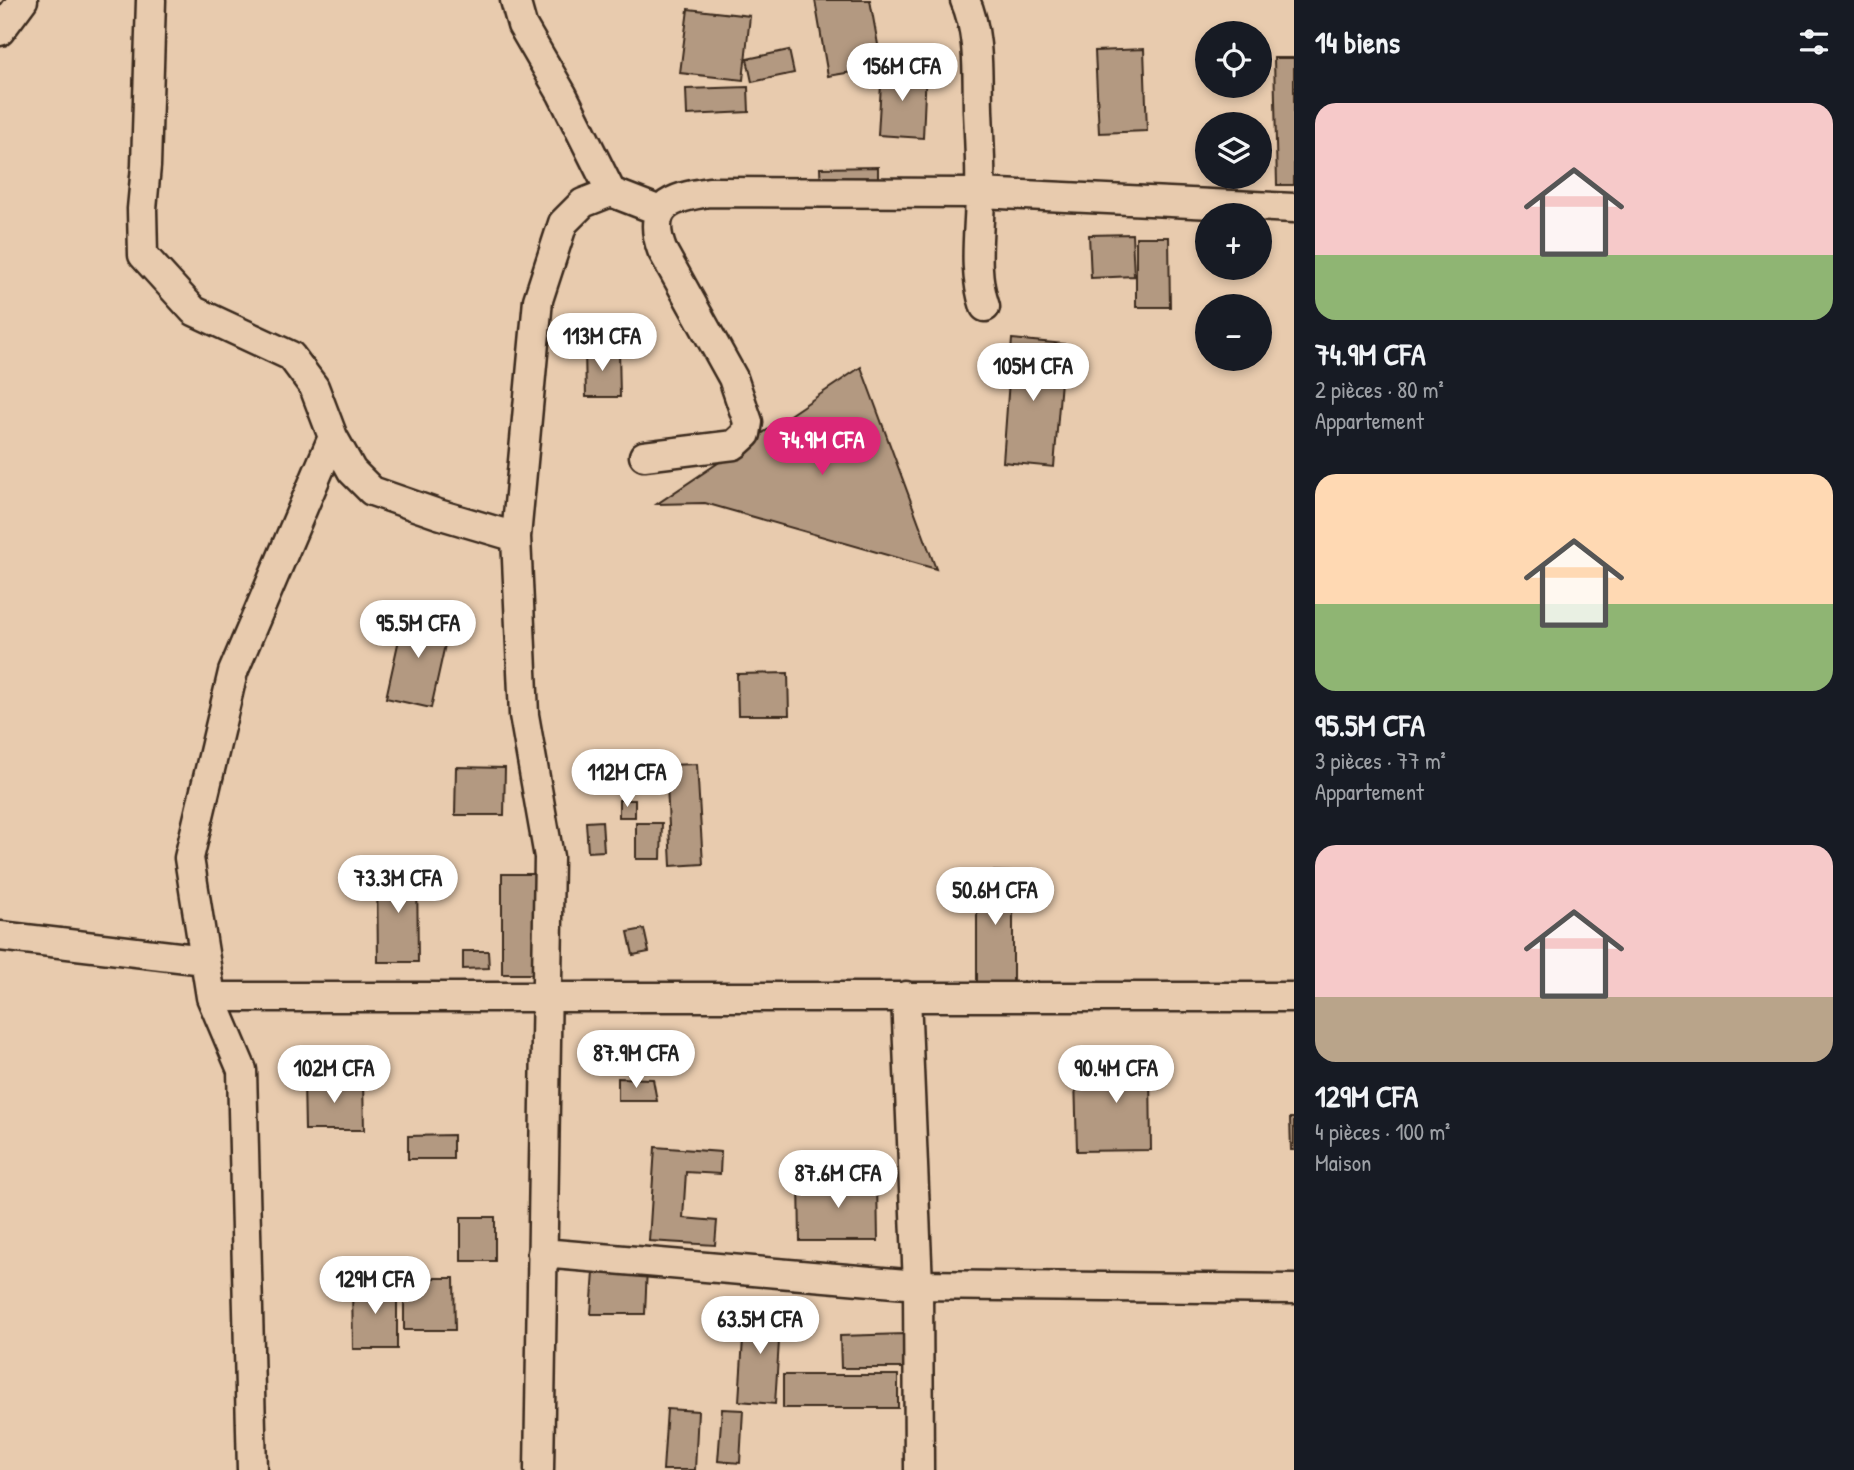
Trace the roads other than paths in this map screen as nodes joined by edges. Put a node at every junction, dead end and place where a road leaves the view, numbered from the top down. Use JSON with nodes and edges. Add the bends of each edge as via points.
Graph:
{"nodes":[{"id":1,"x":23,"y":0,"type":"edge"},
{"id":2,"x":151,"y":0,"type":"edge"},
{"id":3,"x":514,"y":0,"type":"edge"},
{"id":4,"x":965,"y":0,"type":"edge"},
{"id":5,"x":0,"y":32,"type":"edge"},
{"id":6,"x":611,"y":192,"type":"junction"},
{"id":7,"x":980,"y":193,"type":"junction"},
{"id":8,"x":1294,"y":208,"type":"edge"},
{"id":9,"x":660,"y":211,"type":"junction"},
{"id":10,"x":985,"y":307,"type":"dead end"},
{"id":11,"x":333,"y":437,"type":"junction"},
{"id":12,"x":644,"y":456,"type":"dead end"},
{"id":13,"x":516,"y":537,"type":"junction"},
{"id":14,"x":0,"y":936,"type":"edge"},
{"id":15,"x":204,"y":960,"type":"junction"},
{"id":16,"x":906,"y":996,"type":"junction"},
{"id":17,"x":211,"y":997,"type":"junction"},
{"id":18,"x":545,"y":997,"type":"junction"},
{"id":19,"x":1294,"y":997,"type":"edge"},
{"id":20,"x":542,"y":1253,"type":"junction"},
{"id":21,"x":918,"y":1285,"type":"junction"},
{"id":22,"x":1294,"y":1289,"type":"edge"},
{"id":23,"x":252,"y":1470,"type":"edge"},
{"id":24,"x":539,"y":1470,"type":"edge"},
{"id":25,"x":919,"y":1470,"type":"edge"}],
"edges":[{"from":1,"to":5,"type":"street"},
{"from":2,"to":11,"type":"street","via":[[143,255],[194,311],[291,356],[314,387]]},
{"from":3,"to":6,"type":"street","via":[[522,25]]},
{"from":4,"to":7,"type":"street","via":[[976,45]]},
{"from":6,"to":9,"type":"street"},
{"from":6,"to":13,"type":"street","via":[[583,204],[563,223],[538,300]]},
{"from":7,"to":8,"type":"street"},
{"from":7,"to":9,"type":"street","via":[[709,192],[687,195]]},
{"from":7,"to":10,"type":"street","via":[[976,256]]},
{"from":9,"to":12,"type":"street","via":[[656,235],[662,250],[733,378],[748,422],[746,434],[734,445]]},
{"from":11,"to":13,"type":"street","via":[[352,471],[372,491]]},
{"from":11,"to":15,"type":"street","via":[[233,672],[189,858]]},
{"from":13,"to":18,"type":"street","via":[[524,715],[548,857]]},
{"from":14,"to":15,"type":"street"},
{"from":15,"to":17,"type":"street"},
{"from":16,"to":18,"type":"street"},
{"from":16,"to":19,"type":"street"},
{"from":16,"to":21,"type":"street"},
{"from":17,"to":18,"type":"street"},
{"from":17,"to":23,"type":"street","via":[[242,1070]]},
{"from":18,"to":20,"type":"street"},
{"from":20,"to":21,"type":"street"},
{"from":20,"to":24,"type":"street"},
{"from":21,"to":22,"type":"street"},
{"from":21,"to":25,"type":"street"}]}
